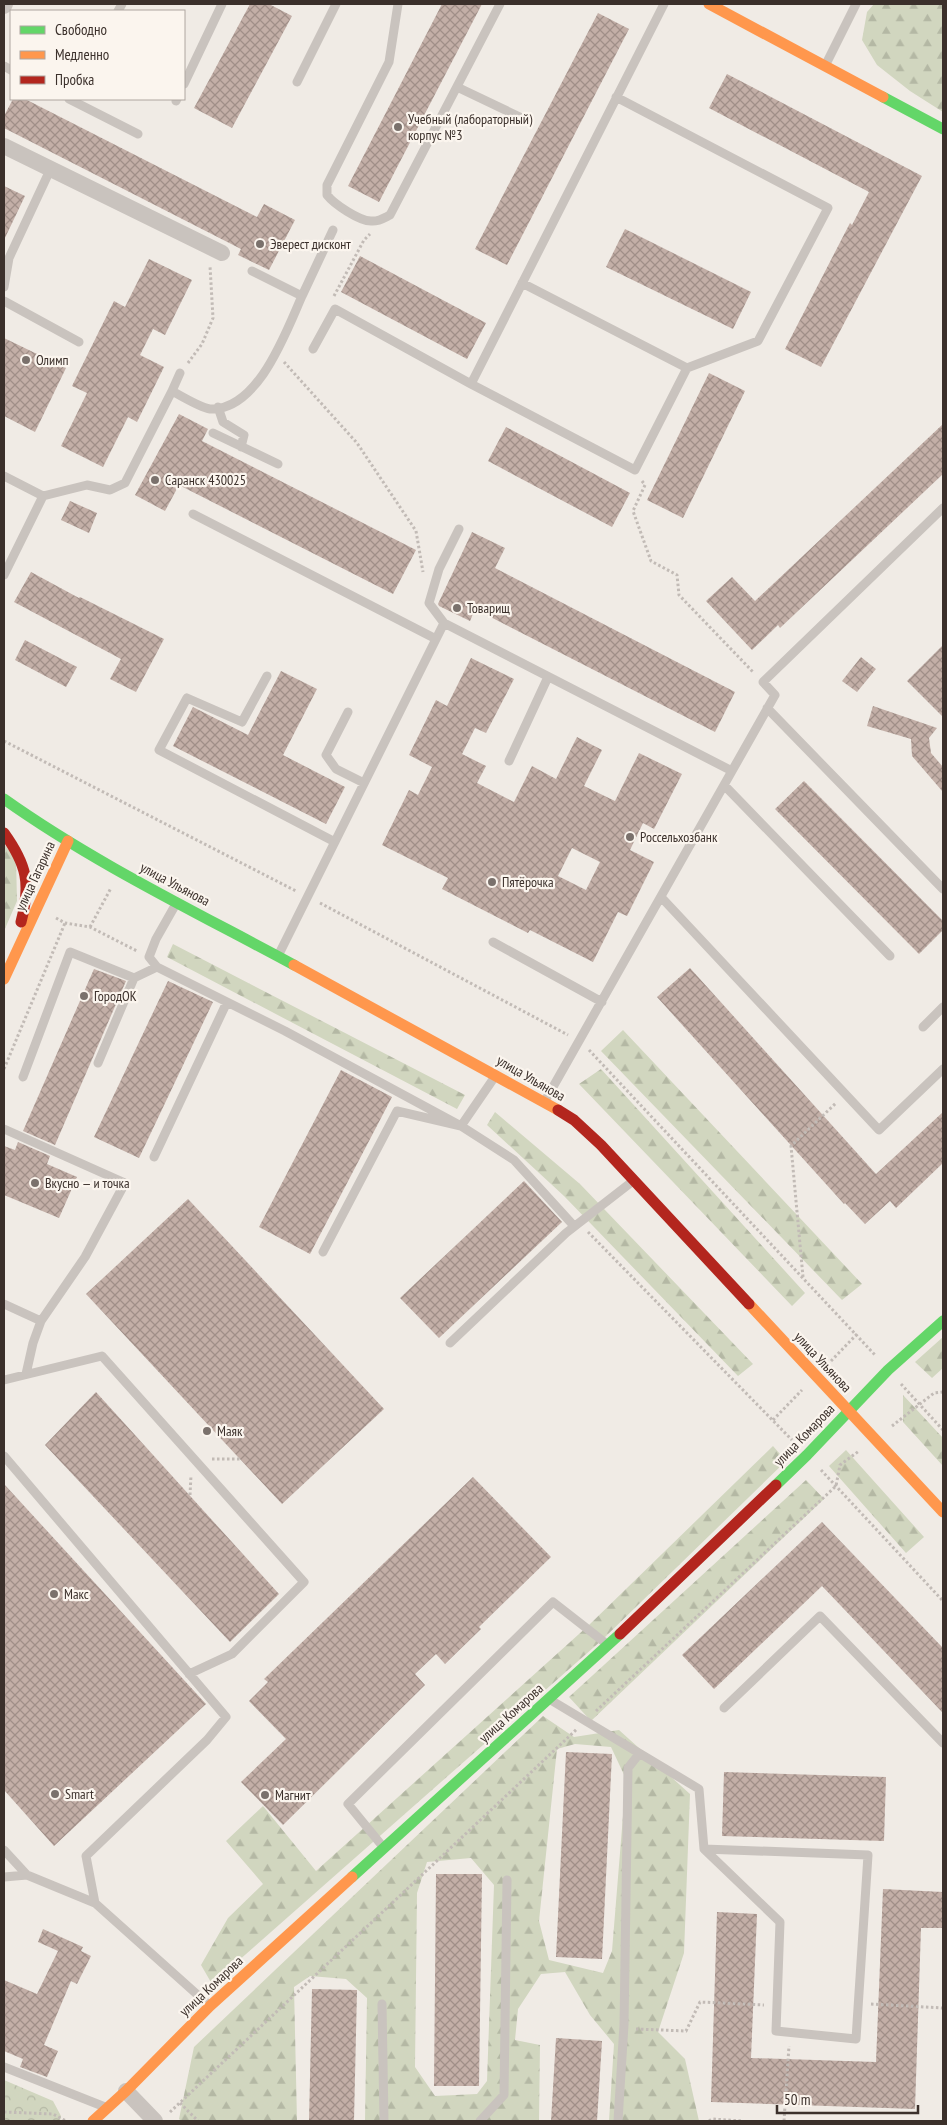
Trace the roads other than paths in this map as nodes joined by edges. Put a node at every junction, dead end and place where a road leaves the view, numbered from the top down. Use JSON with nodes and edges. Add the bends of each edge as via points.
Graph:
{"nodes":[{"id":1,"x":222,"y":4,"type":"edge"},
{"id":2,"x":336,"y":4,"type":"edge"},
{"id":3,"x":500,"y":4,"type":"edge"},
{"id":4,"x":664,"y":4,"type":"edge"},
{"id":5,"x":709,"y":4,"type":"edge"},
{"id":6,"x":856,"y":4,"type":"edge"},
{"id":7,"x":395,"y":5,"type":"edge"},
{"id":8,"x":825,"y":66,"type":"junction"},
{"id":9,"x":185,"y":82,"type":"edge"},
{"id":10,"x":297,"y":82,"type":"dead end"},
{"id":11,"x":457,"y":86,"type":"junction"},
{"id":12,"x":616,"y":98,"type":"junction"},
{"id":13,"x":71,"y":100,"type":"edge"},
{"id":14,"x":526,"y":120,"type":"dead end"},
{"id":15,"x":943,"y":130,"type":"edge"},
{"id":16,"x":138,"y":134,"type":"dead end"},
{"id":17,"x":4,"y":146,"type":"edge"},
{"id":18,"x":51,"y":168,"type":"junction"},
{"id":19,"x":333,"y":230,"type":"dead end"},
{"id":20,"x":215,"y":250,"type":"road end"},
{"id":21,"x":252,"y":271,"type":"dead end"},
{"id":22,"x":522,"y":283,"type":"junction"},
{"id":23,"x":4,"y":287,"type":"edge"},
{"id":24,"x":302,"y":296,"type":"junction"},
{"id":25,"x":4,"y":301,"type":"edge"},
{"id":26,"x":79,"y":342,"type":"dead end"},
{"id":27,"x":313,"y":349,"type":"dead end"},
{"id":28,"x":687,"y":368,"type":"junction"},
{"id":29,"x":180,"y":373,"type":"road end"},
{"id":30,"x":471,"y":384,"type":"junction"},
{"id":31,"x":172,"y":391,"type":"junction"},
{"id":32,"x":218,"y":407,"type":"junction"},
{"id":33,"x":213,"y":433,"type":"dead end"},
{"id":34,"x":241,"y":447,"type":"junction"},
{"id":35,"x":278,"y":464,"type":"dead end"},
{"id":36,"x":4,"y":476,"type":"edge"},
{"id":37,"x":43,"y":496,"type":"junction"},
{"id":38,"x":943,"y":508,"type":"edge"},
{"id":39,"x":193,"y":514,"type":"dead end"},
{"id":40,"x":459,"y":529,"type":"dead end"},
{"id":41,"x":4,"y":575,"type":"edge"},
{"id":42,"x":444,"y":623,"type":"junction"},
{"id":43,"x":436,"y":639,"type":"junction"},
{"id":44,"x":267,"y":676,"type":"dead end"},
{"id":45,"x":548,"y":677,"type":"junction"},
{"id":46,"x":767,"y":708,"type":"junction"},
{"id":47,"x":348,"y":712,"type":"dead end"},
{"id":48,"x":509,"y":761,"type":"dead end"},
{"id":49,"x":732,"y":771,"type":"junction"},
{"id":50,"x":364,"y":783,"type":"junction"},
{"id":51,"x":724,"y":784,"type":"junction"},
{"id":52,"x":4,"y":799,"type":"edge"},
{"id":53,"x":4,"y":832,"type":"edge"},
{"id":54,"x":68,"y":841,"type":"junction"},
{"id":55,"x":335,"y":842,"type":"junction"},
{"id":56,"x":943,"y":889,"type":"edge"},
{"id":57,"x":660,"y":897,"type":"junction"},
{"id":58,"x":177,"y":902,"type":"junction"},
{"id":59,"x":493,"y":942,"type":"dead end"},
{"id":60,"x":890,"y":956,"type":"dead end"},
{"id":61,"x":278,"y":957,"type":"junction"},
{"id":62,"x":157,"y":967,"type":"junction"},
{"id":63,"x":9,"y":968,"type":"junction"},
{"id":64,"x":134,"y":978,"type":"junction"},
{"id":65,"x":4,"y":979,"type":"edge"},
{"id":66,"x":227,"y":1002,"type":"junction"},
{"id":67,"x":602,"y":1002,"type":"junction"},
{"id":68,"x":943,"y":1007,"type":"edge"},
{"id":69,"x":922,"y":1027,"type":"dead end"},
{"id":70,"x":98,"y":1063,"type":"dead end"},
{"id":71,"x":943,"y":1069,"type":"edge"},
{"id":72,"x":496,"y":1075,"type":"junction"},
{"id":73,"x":23,"y":1077,"type":"dead end"},
{"id":74,"x":545,"y":1101,"type":"junction"},
{"id":75,"x":461,"y":1126,"type":"junction"},
{"id":76,"x":4,"y":1129,"type":"edge"},
{"id":77,"x":154,"y":1157,"type":"dead end"},
{"id":78,"x":634,"y":1180,"type":"junction"},
{"id":79,"x":577,"y":1224,"type":"junction"},
{"id":80,"x":323,"y":1252,"type":"dead end"},
{"id":81,"x":4,"y":1304,"type":"edge"},
{"id":82,"x":41,"y":1321,"type":"junction"},
{"id":83,"x":943,"y":1321,"type":"edge"},
{"id":84,"x":450,"y":1343,"type":"dead end"},
{"id":85,"x":26,"y":1374,"type":"junction"},
{"id":86,"x":4,"y":1380,"type":"edge"},
{"id":87,"x":849,"y":1411,"type":"junction"},
{"id":88,"x":4,"y":1456,"type":"edge"},
{"id":89,"x":943,"y":1512,"type":"edge"},
{"id":90,"x":608,"y":1645,"type":"junction"},
{"id":91,"x":188,"y":1674,"type":"junction"},
{"id":92,"x":549,"y":1699,"type":"junction"},
{"id":93,"x":724,"y":1708,"type":"dead end"},
{"id":94,"x":943,"y":1743,"type":"edge"},
{"id":95,"x":639,"y":1754,"type":"junction"},
{"id":96,"x":384,"y":1848,"type":"junction"},
{"id":97,"x":704,"y":1849,"type":"junction"},
{"id":98,"x":4,"y":1850,"type":"edge"},
{"id":99,"x":27,"y":1875,"type":"junction"},
{"id":100,"x":4,"y":1878,"type":"edge"},
{"id":101,"x":506,"y":1880,"type":"dead end"},
{"id":102,"x":95,"y":1903,"type":"junction"},
{"id":103,"x":382,"y":2004,"type":"dead end"},
{"id":104,"x":210,"y":2006,"type":"junction"},
{"id":105,"x":4,"y":2067,"type":"edge"},
{"id":106,"x":126,"y":2091,"type":"junction"},
{"id":107,"x":108,"y":2108,"type":"junction"},
{"id":108,"x":161,"y":2118,"type":"edge"},
{"id":109,"x":93,"y":2121,"type":"edge"},
{"id":110,"x":384,"y":2121,"type":"edge"},
{"id":111,"x":480,"y":2121,"type":"edge"},
{"id":112,"x":618,"y":2121,"type":"edge"}],
"edges":[{"from":1,"to":9,"type":"lane"},
{"from":2,"to":10,"type":"lane"},
{"from":3,"to":11,"type":"lane"},
{"from":4,"to":12,"type":"lane"},
{"from":5,"to":8,"type":"street"},
{"from":6,"to":8,"type":"lane"},
{"from":7,"to":11,"type":"lane","via":[[389,62],[327,185],[327,195],[335,204],[369,222],[390,215]]},
{"from":8,"to":15,"type":"street"},
{"from":11,"to":14,"type":"lane"},
{"from":12,"to":22,"type":"lane"},
{"from":12,"to":28,"type":"lane","via":[[828,208],[758,341]]},
{"from":13,"to":16,"type":"lane"},
{"from":17,"to":18,"type":"street"},
{"from":18,"to":20,"type":"street"},
{"from":18,"to":23,"type":"lane","via":[[9,258]]},
{"from":19,"to":24,"type":"lane"},
{"from":21,"to":24,"type":"lane"},
{"from":22,"to":28,"type":"lane"},
{"from":22,"to":30,"type":"lane"},
{"from":24,"to":32,"type":"lane","via":[[276,352],[250,392],[232,405]]},
{"from":25,"to":26,"type":"lane"},
{"from":27,"to":30,"type":"lane","via":[[335,309]]},
{"from":28,"to":30,"type":"lane","via":[[634,470]]},
{"from":29,"to":31,"type":"lane"},
{"from":31,"to":32,"type":"lane","via":[[209,409]]},
{"from":31,"to":37,"type":"lane","via":[[125,483],[110,490],[87,484]]},
{"from":32,"to":34,"type":"lane","via":[[223,422],[244,435]]},
{"from":33,"to":34,"type":"lane"},
{"from":34,"to":35,"type":"lane"},
{"from":36,"to":37,"type":"lane"},
{"from":37,"to":41,"type":"lane"},
{"from":38,"to":46,"type":"lane","via":[[763,682],[775,695]]},
{"from":39,"to":43,"type":"lane"},
{"from":40,"to":42,"type":"lane","via":[[439,569],[429,603]]},
{"from":42,"to":43,"type":"lane"},
{"from":42,"to":45,"type":"lane"},
{"from":43,"to":50,"type":"lane"},
{"from":44,"to":55,"type":"lane","via":[[242,722],[187,698],[159,750]]},
{"from":45,"to":48,"type":"lane"},
{"from":45,"to":49,"type":"lane"},
{"from":46,"to":49,"type":"lane"},
{"from":46,"to":56,"type":"lane"},
{"from":47,"to":50,"type":"lane","via":[[326,755],[336,769]]},
{"from":49,"to":51,"type":"lane"},
{"from":50,"to":55,"type":"lane"},
{"from":51,"to":57,"type":"lane"},
{"from":51,"to":60,"type":"lane"},
{"from":52,"to":54,"type":"street","name":"улица Ульянова"},
{"from":53,"to":63,"type":"street","via":[[26,870],[27,887]]},
{"from":54,"to":58,"type":"street","name":"улица Ульянова"},
{"from":54,"to":63,"type":"street","name":"улица Гагарина"},
{"from":55,"to":61,"type":"lane"},
{"from":57,"to":67,"type":"lane"},
{"from":57,"to":71,"type":"lane","via":[[879,1130]]},
{"from":58,"to":61,"type":"street","name":"улица Ульянова"},
{"from":58,"to":62,"type":"lane","via":[[149,957]]},
{"from":59,"to":67,"type":"lane"},
{"from":61,"to":72,"type":"street","name":"улица Ульянова"},
{"from":62,"to":64,"type":"lane"},
{"from":62,"to":66,"type":"lane"},
{"from":63,"to":65,"type":"street","name":"улица Гагарина"},
{"from":64,"to":70,"type":"lane"},
{"from":64,"to":73,"type":"lane","via":[[70,952]]},
{"from":66,"to":75,"type":"lane"},
{"from":66,"to":77,"type":"lane"},
{"from":67,"to":74,"type":"lane"},
{"from":68,"to":69,"type":"lane"},
{"from":72,"to":74,"type":"street","name":"улица Ульянова"},
{"from":72,"to":75,"type":"lane"},
{"from":74,"to":78,"type":"street","name":"улица Ульянова","via":[[574,1120]]},
{"from":75,"to":79,"type":"lane","via":[[514,1160]]},
{"from":75,"to":80,"type":"lane","via":[[397,1111]]},
{"from":76,"to":82,"type":"lane","via":[[125,1183],[85,1256]]},
{"from":78,"to":79,"type":"lane"},
{"from":78,"to":87,"type":"street","name":"улица Ульянова"},
{"from":79,"to":84,"type":"lane"},
{"from":81,"to":82,"type":"lane"},
{"from":82,"to":85,"type":"lane"},
{"from":83,"to":87,"type":"street","name":"улица Комарова","via":[[888,1370]]},
{"from":85,"to":86,"type":"lane"},
{"from":85,"to":91,"type":"lane","via":[[102,1356],[304,1582],[232,1654]]},
{"from":87,"to":89,"type":"street","name":"улица Ульянова"},
{"from":87,"to":90,"type":"street","name":"улица Комарова"},
{"from":88,"to":91,"type":"lane"},
{"from":90,"to":92,"type":"street","name":"улица Комарова"},
{"from":90,"to":96,"type":"lane","via":[[553,1602],[348,1804]]},
{"from":91,"to":102,"type":"lane","via":[[226,1717],[207,1740],[86,1856]]},
{"from":92,"to":95,"type":"lane"},
{"from":92,"to":96,"type":"street","name":"улица Комарова"},
{"from":93,"to":94,"type":"lane","via":[[820,1616]]},
{"from":95,"to":97,"type":"lane","via":[[699,1789]]},
{"from":95,"to":112,"type":"lane","via":[[628,1768],[624,2029]]},
{"from":96,"to":104,"type":"street","name":"улица Комарова"},
{"from":97,"to":97,"type":"lane","via":[[868,1855],[856,2039],[776,2031],[780,1922]]},
{"from":98,"to":99,"type":"lane"},
{"from":99,"to":100,"type":"lane"},
{"from":99,"to":102,"type":"lane"},
{"from":101,"to":111,"type":"lane","via":[[504,2095]]},
{"from":102,"to":104,"type":"lane"},
{"from":103,"to":110,"type":"lane"},
{"from":104,"to":106,"type":"street","name":"улица Комарова"},
{"from":105,"to":107,"type":"lane"},
{"from":106,"to":107,"type":"street","name":"улица Комарова"},
{"from":106,"to":108,"type":"street"},
{"from":107,"to":109,"type":"street","name":"улица Комарова"}]}
